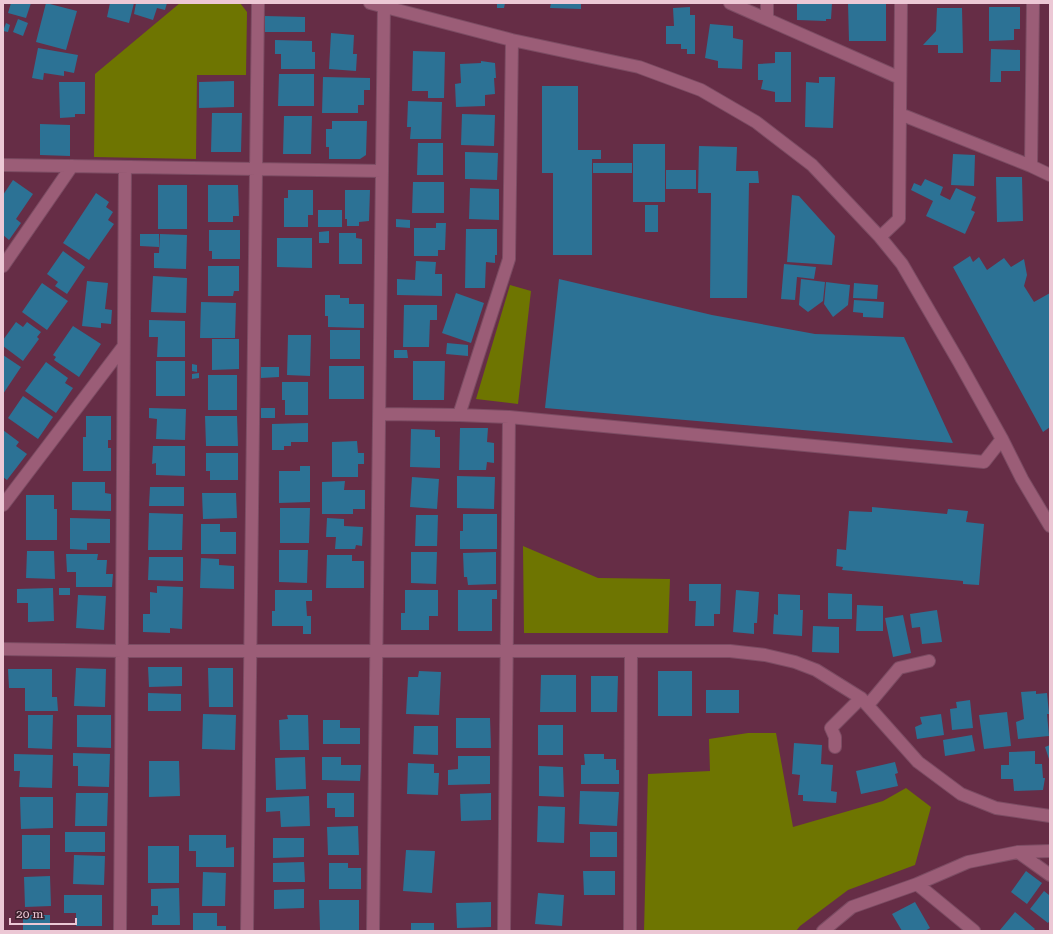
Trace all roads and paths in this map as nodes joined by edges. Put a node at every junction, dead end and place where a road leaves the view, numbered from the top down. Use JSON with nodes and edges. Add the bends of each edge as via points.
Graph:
{"nodes":[{"id":1,"x":258,"y":3,"type":"edge"},
{"id":2,"x":370,"y":3,"type":"edge"},
{"id":3,"x":730,"y":3,"type":"edge"},
{"id":4,"x":767,"y":3,"type":"edge"},
{"id":5,"x":900,"y":3,"type":"edge"},
{"id":6,"x":1033,"y":3,"type":"edge"},
{"id":7,"x":384,"y":5,"type":"edge"},
{"id":8,"x":767,"y":19,"type":"junction"},
{"id":9,"x":512,"y":40,"type":"junction"},
{"id":10,"x":900,"y":78,"type":"junction"},
{"id":11,"x":900,"y":114,"type":"junction"},
{"id":12,"x":3,"y":165,"type":"edge"},
{"id":13,"x":72,"y":166,"type":"junction"},
{"id":14,"x":1031,"y":166,"type":"junction"},
{"id":15,"x":125,"y":167,"type":"junction"},
{"id":16,"x":256,"y":169,"type":"junction"},
{"id":17,"x":382,"y":171,"type":"junction"},
{"id":18,"x":1050,"y":175,"type":"edge"},
{"id":19,"x":880,"y":237,"type":"junction"},
{"id":20,"x":3,"y":266,"type":"edge"},
{"id":21,"x":123,"y":347,"type":"junction"},
{"id":22,"x":380,"y":414,"type":"junction"},
{"id":23,"x":459,"y":415,"type":"junction"},
{"id":24,"x":509,"y":417,"type":"junction"},
{"id":25,"x":1002,"y":439,"type":"junction"},
{"id":26,"x":3,"y":505,"type":"edge"},
{"id":27,"x":1050,"y":526,"type":"edge"},
{"id":28,"x":3,"y":649,"type":"edge"},
{"id":29,"x":122,"y":651,"type":"junction"},
{"id":30,"x":251,"y":651,"type":"junction"},
{"id":31,"x":376,"y":651,"type":"junction"},
{"id":32,"x":507,"y":651,"type":"junction"},
{"id":33,"x":631,"y":651,"type":"junction"},
{"id":34,"x":929,"y":661,"type":"dead end"},
{"id":35,"x":865,"y":702,"type":"junction"},
{"id":36,"x":835,"y":747,"type":"dead end"},
{"id":37,"x":1050,"y":816,"type":"edge"},
{"id":38,"x":1050,"y":851,"type":"edge"},
{"id":39,"x":1018,"y":852,"type":"junction"},
{"id":40,"x":1050,"y":875,"type":"edge"},
{"id":41,"x":917,"y":884,"type":"junction"},
{"id":42,"x":120,"y":931,"type":"edge"},
{"id":43,"x":247,"y":931,"type":"edge"},
{"id":44,"x":373,"y":931,"type":"edge"},
{"id":45,"x":504,"y":931,"type":"edge"},
{"id":46,"x":630,"y":931,"type":"edge"},
{"id":47,"x":823,"y":931,"type":"edge"},
{"id":48,"x":974,"y":931,"type":"edge"}],
"edges":[{"from":1,"to":16,"type":"street"},
{"from":2,"to":7,"type":"street"},
{"from":3,"to":8,"type":"street"},
{"from":4,"to":8,"type":"street"},
{"from":5,"to":10,"type":"street"},
{"from":6,"to":14,"type":"street"},
{"from":7,"to":9,"type":"street"},
{"from":7,"to":17,"type":"street"},
{"from":8,"to":10,"type":"street"},
{"from":9,"to":19,"type":"street","via":[[639,67],[701,90],[756,122],[812,165]]},
{"from":9,"to":23,"type":"street","via":[[510,259]]},
{"from":10,"to":11,"type":"street"},
{"from":11,"to":14,"type":"street"},
{"from":11,"to":19,"type":"street","via":[[899,218]]},
{"from":12,"to":13,"type":"street"},
{"from":13,"to":15,"type":"street"},
{"from":13,"to":20,"type":"street"},
{"from":14,"to":18,"type":"street"},
{"from":15,"to":16,"type":"street"},
{"from":15,"to":21,"type":"street"},
{"from":16,"to":17,"type":"street"},
{"from":16,"to":30,"type":"street"},
{"from":17,"to":22,"type":"street"},
{"from":19,"to":25,"type":"street","via":[[906,271]]},
{"from":21,"to":26,"type":"street"},
{"from":21,"to":29,"type":"street"},
{"from":22,"to":23,"type":"street"},
{"from":22,"to":31,"type":"street"},
{"from":23,"to":24,"type":"street"},
{"from":24,"to":25,"type":"street","via":[[984,462]]},
{"from":24,"to":32,"type":"street"},
{"from":25,"to":27,"type":"street"},
{"from":28,"to":29,"type":"street"},
{"from":29,"to":30,"type":"street"},
{"from":29,"to":42,"type":"street"},
{"from":30,"to":31,"type":"street"},
{"from":30,"to":43,"type":"street"},
{"from":31,"to":32,"type":"street"},
{"from":31,"to":44,"type":"street"},
{"from":32,"to":33,"type":"street"},
{"from":32,"to":45,"type":"street"},
{"from":33,"to":35,"type":"street","via":[[730,651],[765,655],[816,670]]},
{"from":33,"to":46,"type":"street"},
{"from":34,"to":35,"type":"street","via":[[899,668]]},
{"from":35,"to":36,"type":"street","via":[[831,728],[835,737]]},
{"from":35,"to":37,"type":"street","via":[[918,762],[961,794],[996,808]]},
{"from":38,"to":39,"type":"street"},
{"from":39,"to":40,"type":"street"},
{"from":39,"to":41,"type":"street","via":[[968,862]]},
{"from":41,"to":47,"type":"street","via":[[852,907]]},
{"from":41,"to":48,"type":"street"}]}
